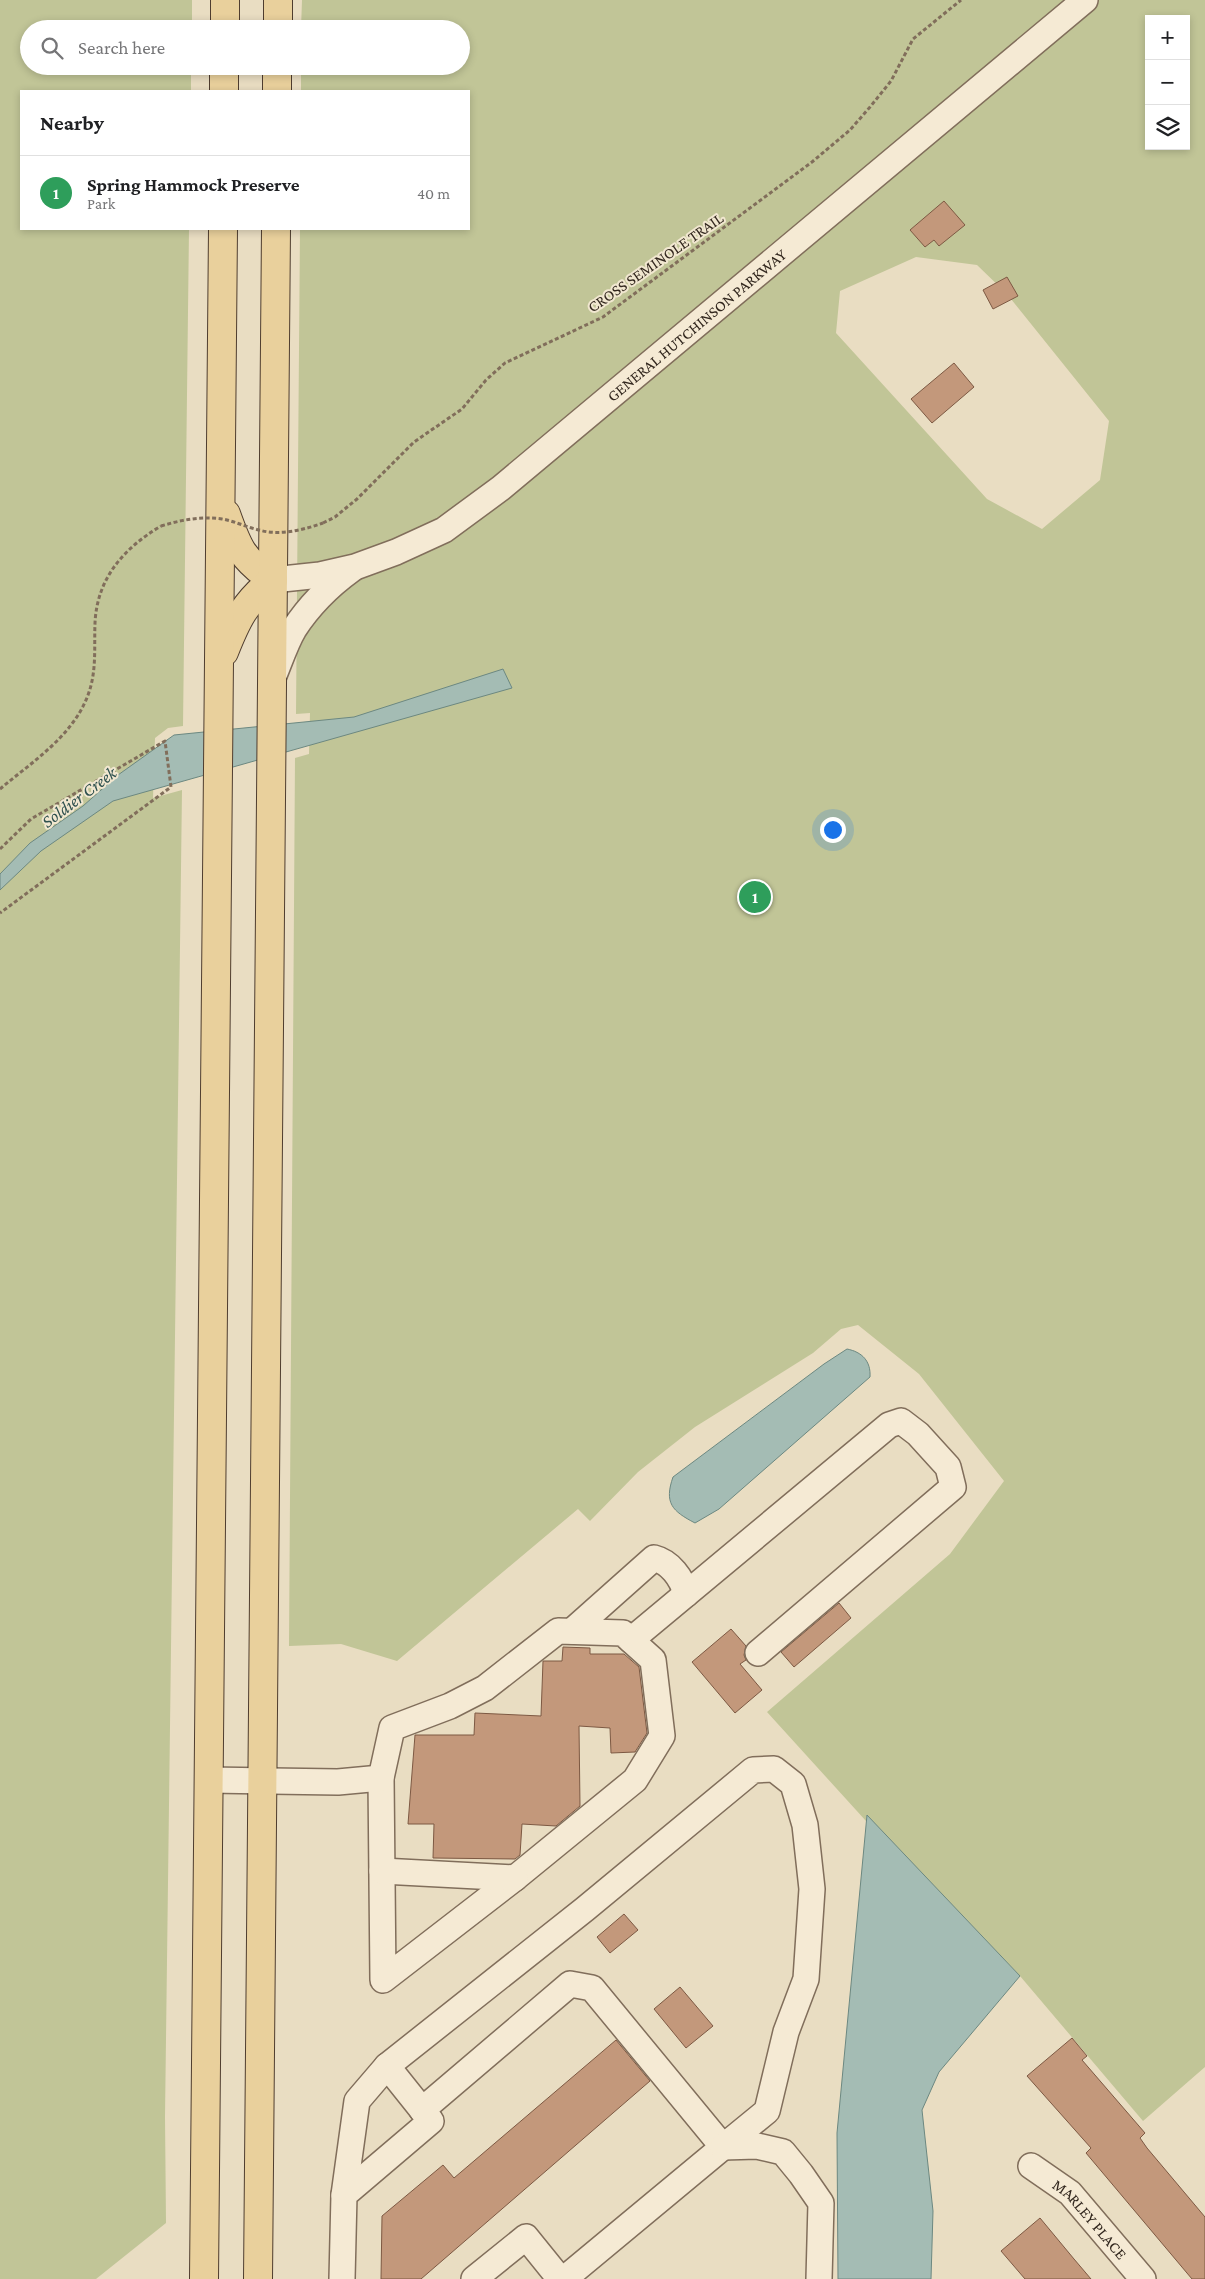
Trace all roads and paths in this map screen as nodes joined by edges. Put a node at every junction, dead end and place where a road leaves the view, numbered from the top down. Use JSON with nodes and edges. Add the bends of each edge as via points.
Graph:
{"nodes":[{"id":1,"x":225,"y":0,"type":"edge"},
{"id":2,"x":278,"y":0,"type":"edge"},
{"id":3,"x":961,"y":0,"type":"edge"},
{"id":4,"x":1085,"y":0,"type":"edge"},
{"id":5,"x":224,"y":20,"type":"edge"},
{"id":6,"x":278,"y":20,"type":"edge"},
{"id":7,"x":224,"y":75,"type":"edge"},
{"id":8,"x":277,"y":75,"type":"edge"},
{"id":9,"x":224,"y":90,"type":"edge"},
{"id":10,"x":277,"y":90,"type":"edge"},
{"id":11,"x":223,"y":230,"type":"edge"},
{"id":12,"x":276,"y":230,"type":"edge"},
{"id":13,"x":220,"y":499,"type":"junction"},
{"id":14,"x":355,"y":567,"type":"junction"},
{"id":15,"x":273,"y":580,"type":"junction"},
{"id":16,"x":219,"y":663,"type":"junction"},
{"id":17,"x":272,"y":693,"type":"junction"},
{"id":18,"x":0,"y":789,"type":"edge"},
{"id":19,"x":0,"y":849,"type":"edge"},
{"id":20,"x":0,"y":913,"type":"edge"},
{"id":21,"x":686,"y":1594,"type":"junction"},
{"id":22,"x":572,"y":1631,"type":"junction"},
{"id":23,"x":631,"y":1640,"type":"junction"},
{"id":24,"x":758,"y":1653,"type":"dead end"},
{"id":25,"x":381,"y":1778,"type":"junction"},
{"id":26,"x":209,"y":1780,"type":"junction"},
{"id":27,"x":262,"y":1782,"type":"junction"},
{"id":28,"x":382,"y":1871,"type":"junction"},
{"id":29,"x":515,"y":1878,"type":"junction"},
{"id":30,"x":387,"y":2066,"type":"junction"},
{"id":31,"x":422,"y":2110,"type":"junction"},
{"id":32,"x":723,"y":2147,"type":"junction"},
{"id":33,"x":1031,"y":2166,"type":"dead end"},
{"id":34,"x":344,"y":2196,"type":"junction"},
{"id":35,"x":204,"y":2279,"type":"edge"},
{"id":36,"x":258,"y":2279,"type":"edge"},
{"id":37,"x":342,"y":2279,"type":"edge"},
{"id":38,"x":474,"y":2279,"type":"edge"},
{"id":39,"x":560,"y":2279,"type":"edge"},
{"id":40,"x":564,"y":2279,"type":"edge"},
{"id":41,"x":818,"y":2279,"type":"edge"},
{"id":42,"x":1143,"y":2279,"type":"edge"}],
"edges":[{"from":1,"to":5,"type":"main road"},
{"from":2,"to":6,"type":"main road"},
{"from":3,"to":18,"type":"path","name":"CROSS SEMINOLE TRAIL","bridge":true,"via":[[913,39],[891,81],[870,107],[850,130],[812,162],[603,317],[504,363],[462,409],[414,442],[335,517],[298,531],[284,532],[261,531],[224,519],[179,521],[160,526],[127,550],[106,581],[95,620],[92,678],[88,695],[77,716],[62,736]]},
{"from":4,"to":14,"type":"street","name":"GENERAL HUTCHINSON PARKWAY","via":[[501,488],[444,530]]},
{"from":7,"to":9,"type":"main road"},
{"from":8,"to":10,"type":"main road"},
{"from":11,"to":13,"type":"main road"},
{"from":12,"to":15,"type":"main road"},
{"from":13,"to":15,"type":"main road","via":[[238,548],[252,566]]},
{"from":13,"to":16,"type":"main road"},
{"from":14,"to":15,"type":"street","name":"GENERAL HUTCHINSON PARKWAY"},
{"from":14,"to":17,"type":"street","via":[[333,583],[294,630]]},
{"from":15,"to":16,"type":"main road","via":[[253,596],[237,620]]},
{"from":15,"to":17,"type":"main road"},
{"from":16,"to":26,"type":"main road"},
{"from":17,"to":27,"type":"main road"},
{"from":19,"to":20,"type":"path","via":[[31,819],[165,741],[171,787]]},
{"from":21,"to":22,"type":"street","via":[[683,1583],[664,1560],[654,1558]]},
{"from":21,"to":23,"type":"street"},
{"from":21,"to":24,"type":"street","via":[[889,1425],[902,1421],[918,1434],[948,1467],[953,1487]]},
{"from":22,"to":23,"type":"street","via":[[623,1633]]},
{"from":22,"to":25,"type":"street","via":[[558,1631],[485,1688],[450,1706],[392,1728]]},
{"from":23,"to":29,"type":"street","via":[[653,1660],[662,1736],[635,1780]]},
{"from":25,"to":27,"type":"street","via":[[338,1782]]},
{"from":25,"to":28,"type":"street"},
{"from":26,"to":27,"type":"street"},
{"from":26,"to":35,"type":"main road"},
{"from":27,"to":36,"type":"main road"},
{"from":28,"to":29,"type":"street"},
{"from":28,"to":29,"type":"street","via":[[383,1980]]},
{"from":30,"to":31,"type":"street"},
{"from":30,"to":32,"type":"street","via":[[753,1770],[774,1769],[793,1784],[805,1825],[812,1889],[806,1979],[786,2032],[767,2111]]},
{"from":30,"to":34,"type":"street","via":[[357,2100]]},
{"from":31,"to":32,"type":"street","via":[[570,1984],[592,1988]]},
{"from":31,"to":34,"type":"street","via":[[431,2121]]},
{"from":32,"to":40,"type":"street"},
{"from":32,"to":41,"type":"street","via":[[757,2146],[783,2152],[801,2174],[821,2203]]},
{"from":33,"to":42,"type":"street","name":"MARLEY PLACE","via":[[1070,2193]]},
{"from":34,"to":37,"type":"street"},
{"from":38,"to":39,"type":"street","via":[[526,2237]]}]}
